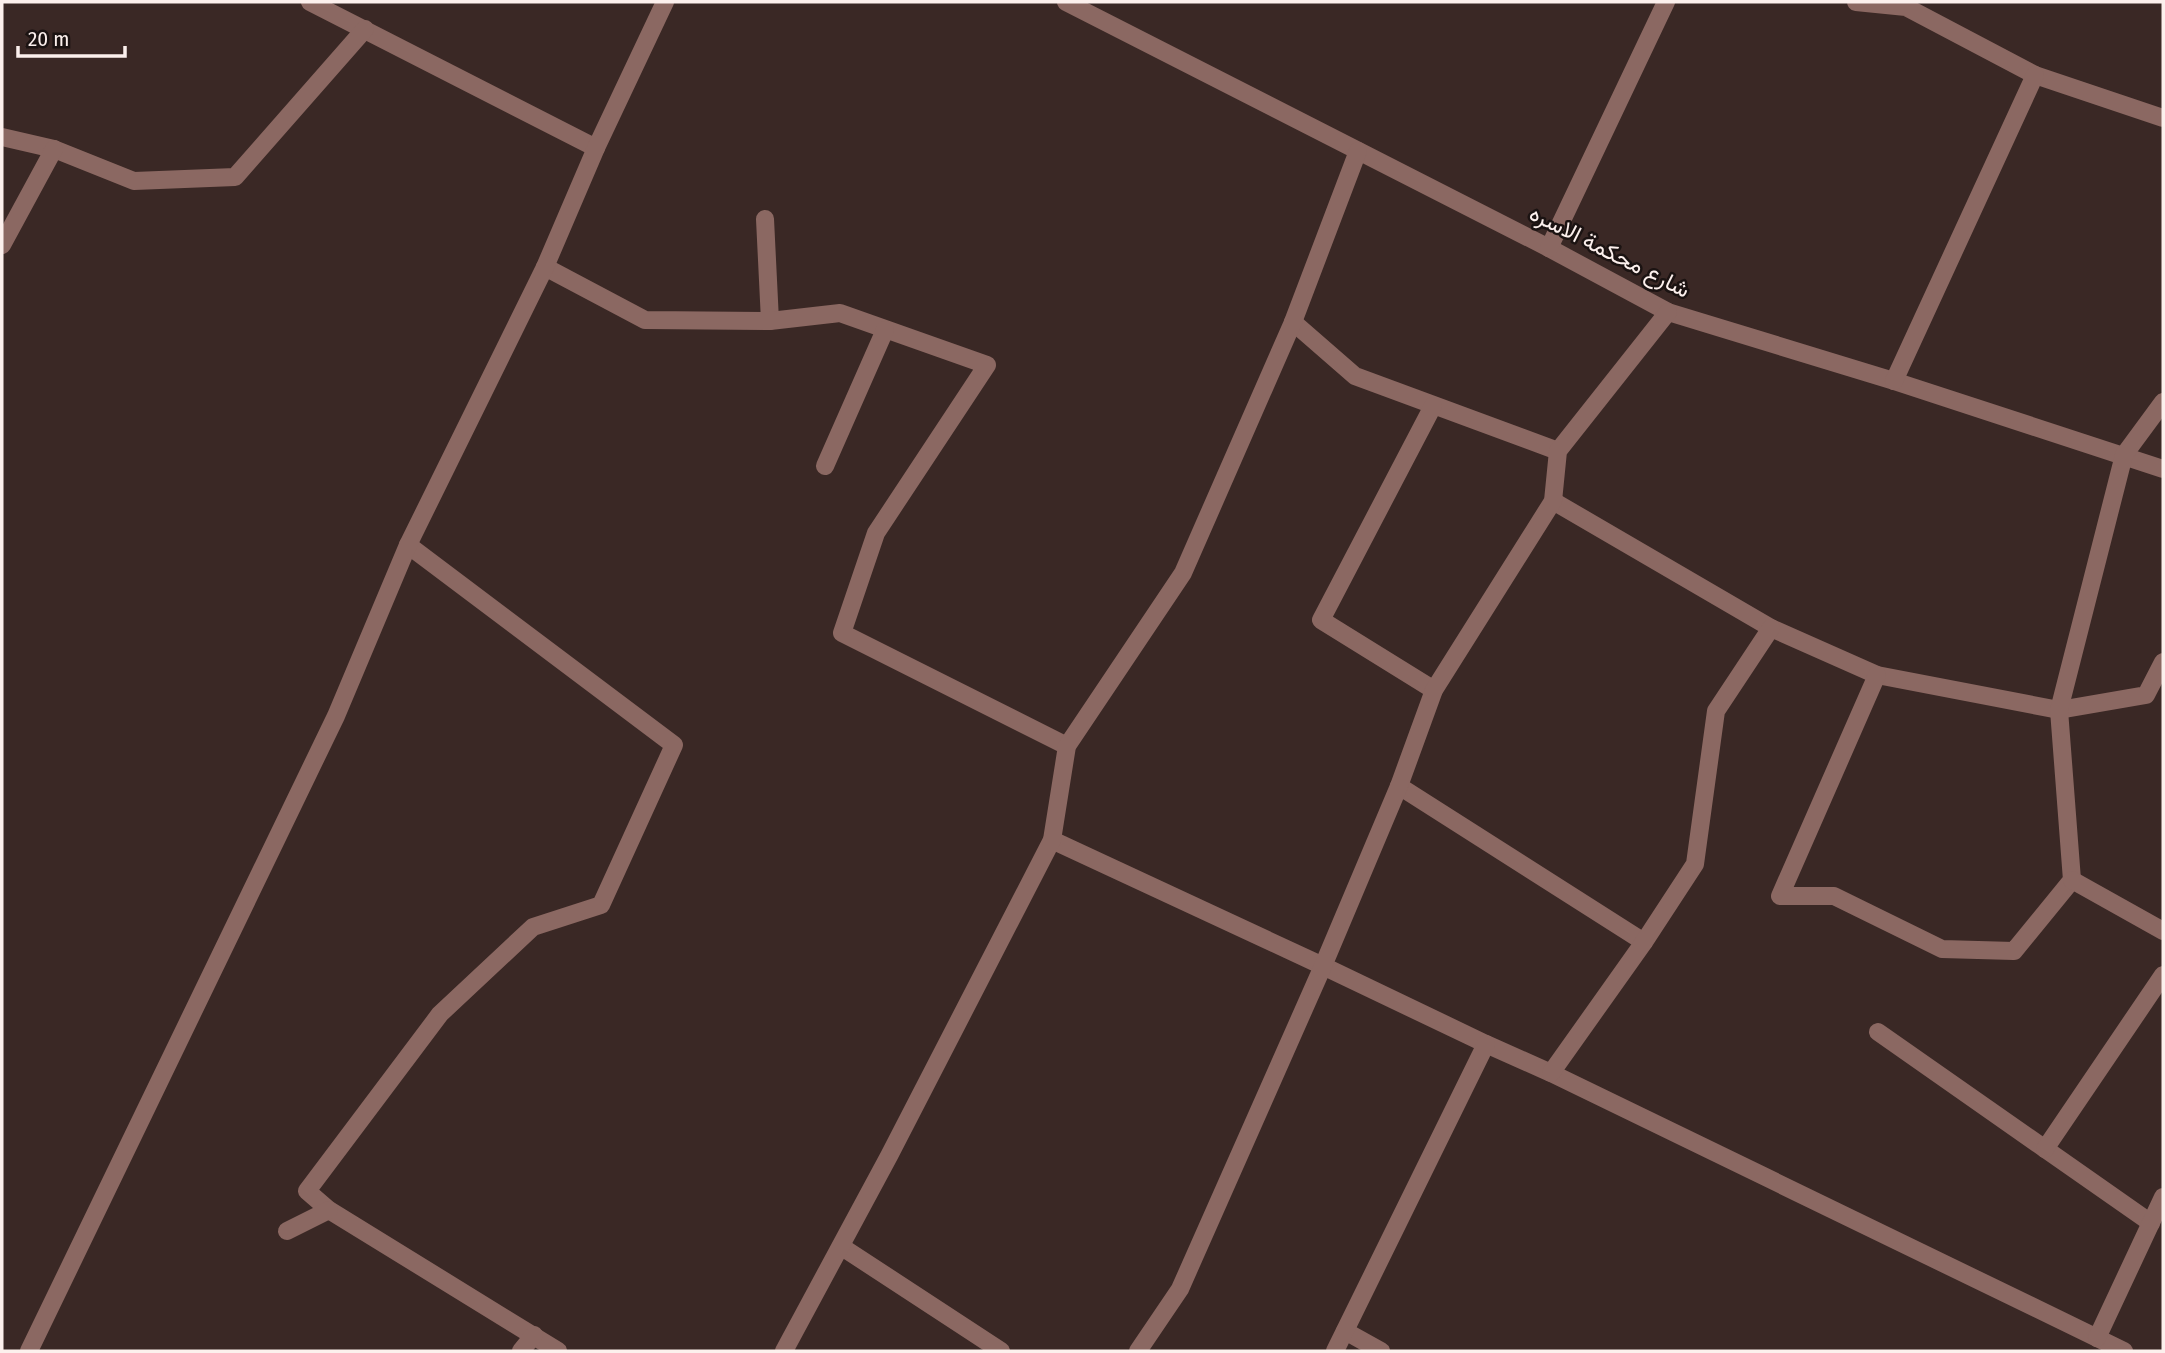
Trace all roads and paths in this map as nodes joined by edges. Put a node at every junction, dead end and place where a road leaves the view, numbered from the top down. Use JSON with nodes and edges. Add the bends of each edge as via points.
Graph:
{"nodes":[{"id":1,"x":310,"y":2,"type":"edge"},
{"id":2,"x":665,"y":2,"type":"edge"},
{"id":3,"x":1066,"y":2,"type":"edge"},
{"id":4,"x":1666,"y":2,"type":"edge"},
{"id":5,"x":1856,"y":2,"type":"edge"},
{"id":6,"x":1907,"y":4,"type":"edge"},
{"id":7,"x":365,"y":29,"type":"junction"},
{"id":8,"x":2035,"y":75,"type":"junction"},
{"id":9,"x":2163,"y":118,"type":"edge"},
{"id":10,"x":2,"y":137,"type":"edge"},
{"id":11,"x":596,"y":148,"type":"junction"},
{"id":12,"x":54,"y":149,"type":"junction"},
{"id":13,"x":1358,"y":151,"type":"junction"},
{"id":14,"x":765,"y":219,"type":"dead end"},
{"id":15,"x":2,"y":245,"type":"edge"},
{"id":16,"x":1549,"y":248,"type":"junction"},
{"id":17,"x":545,"y":267,"type":"junction"},
{"id":18,"x":1668,"y":312,"type":"junction"},
{"id":19,"x":770,"y":321,"type":"junction"},
{"id":20,"x":1293,"y":322,"type":"junction"},
{"id":21,"x":885,"y":330,"type":"junction"},
{"id":22,"x":1894,"y":381,"type":"junction"},
{"id":23,"x":2163,"y":402,"type":"edge"},
{"id":24,"x":1433,"y":406,"type":"junction"},
{"id":25,"x":1558,"y":451,"type":"junction"},
{"id":26,"x":2124,"y":455,"type":"junction"},
{"id":27,"x":825,"y":466,"type":"dead end"},
{"id":28,"x":2163,"y":469,"type":"edge"},
{"id":29,"x":1553,"y":501,"type":"junction"},
{"id":30,"x":408,"y":545,"type":"junction"},
{"id":31,"x":1772,"y":628,"type":"junction"},
{"id":32,"x":2163,"y":662,"type":"edge"},
{"id":33,"x":1877,"y":675,"type":"junction"},
{"id":34,"x":1434,"y":690,"type":"junction"},
{"id":35,"x":2059,"y":710,"type":"junction"},
{"id":36,"x":1067,"y":746,"type":"junction"},
{"id":37,"x":1399,"y":786,"type":"junction"},
{"id":38,"x":1052,"y":840,"type":"junction"},
{"id":39,"x":2073,"y":880,"type":"junction"},
{"id":40,"x":2163,"y":931,"type":"edge"},
{"id":41,"x":1644,"y":942,"type":"junction"},
{"id":42,"x":1323,"y":966,"type":"junction"},
{"id":43,"x":2163,"y":975,"type":"edge"},
{"id":44,"x":1878,"y":1032,"type":"dead end"},
{"id":45,"x":1486,"y":1044,"type":"junction"},
{"id":46,"x":1551,"y":1073,"type":"junction"},
{"id":47,"x":2045,"y":1149,"type":"junction"},
{"id":48,"x":2163,"y":1197,"type":"edge"},
{"id":49,"x":329,"y":1210,"type":"junction"},
{"id":50,"x":2151,"y":1223,"type":"junction"},
{"id":51,"x":287,"y":1231,"type":"dead end"},
{"id":52,"x":842,"y":1247,"type":"junction"},
{"id":53,"x":1345,"y":1331,"type":"junction"},
{"id":54,"x":534,"y":1335,"type":"junction"},
{"id":55,"x":2097,"y":1338,"type":"junction"},
{"id":56,"x":29,"y":1351,"type":"edge"},
{"id":57,"x":522,"y":1351,"type":"edge"},
{"id":58,"x":558,"y":1351,"type":"edge"},
{"id":59,"x":784,"y":1351,"type":"edge"},
{"id":60,"x":1001,"y":1351,"type":"edge"},
{"id":61,"x":1138,"y":1351,"type":"edge"},
{"id":62,"x":1335,"y":1351,"type":"edge"},
{"id":63,"x":1381,"y":1351,"type":"edge"},
{"id":64,"x":2124,"y":1351,"type":"edge"}],
"edges":[{"from":1,"to":7,"type":"street"},
{"from":2,"to":11,"type":"street"},
{"from":3,"to":13,"type":"street","name":"شارع محكمة الاسره"},
{"from":4,"to":16,"type":"street"},
{"from":5,"to":6,"type":"street"},
{"from":6,"to":8,"type":"street"},
{"from":7,"to":11,"type":"street"},
{"from":7,"to":12,"type":"street","via":[[235,177],[134,181]]},
{"from":8,"to":9,"type":"street"},
{"from":8,"to":22,"type":"street"},
{"from":10,"to":12,"type":"street"},
{"from":11,"to":17,"type":"street"},
{"from":12,"to":15,"type":"street"},
{"from":13,"to":16,"type":"street","name":"شارع محكمة الاسره"},
{"from":13,"to":20,"type":"street"},
{"from":14,"to":19,"type":"street"},
{"from":16,"to":18,"type":"street","name":"شارع محكمة الاسره"},
{"from":17,"to":19,"type":"street","via":[[645,320]]},
{"from":17,"to":30,"type":"street"},
{"from":18,"to":22,"type":"street","name":"شارع محكمة الاسره"},
{"from":18,"to":25,"type":"street"},
{"from":19,"to":21,"type":"street","via":[[840,313]]},
{"from":20,"to":24,"type":"street","via":[[1355,376]]},
{"from":20,"to":36,"type":"street","via":[[1183,573]]},
{"from":21,"to":27,"type":"street"},
{"from":21,"to":36,"type":"street","via":[[987,365],[876,533],[842,632]]},
{"from":22,"to":26,"type":"street","name":"شارع محكمة الاسره"},
{"from":23,"to":26,"type":"street"},
{"from":24,"to":25,"type":"street"},
{"from":24,"to":34,"type":"street","via":[[1321,620]]},
{"from":25,"to":29,"type":"street"},
{"from":26,"to":28,"type":"street","name":"شارع محكمة الاسره"},
{"from":26,"to":35,"type":"street"},
{"from":29,"to":31,"type":"street"},
{"from":29,"to":34,"type":"street"},
{"from":30,"to":49,"type":"street","via":[[674,745],[601,905],[533,928],[440,1014],[307,1191]]},
{"from":30,"to":56,"type":"street","via":[[336,716]]},
{"from":31,"to":33,"type":"street"},
{"from":31,"to":41,"type":"street","via":[[1716,711],[1695,864]]},
{"from":32,"to":35,"type":"street","via":[[2146,695]]},
{"from":33,"to":35,"type":"street"},
{"from":33,"to":39,"type":"street","via":[[1780,896],[1834,896],[1942,949],[2014,951]]},
{"from":34,"to":37,"type":"street"},
{"from":35,"to":39,"type":"street"},
{"from":36,"to":38,"type":"street"},
{"from":37,"to":41,"type":"street"},
{"from":37,"to":42,"type":"street"},
{"from":38,"to":42,"type":"street"},
{"from":38,"to":52,"type":"street"},
{"from":39,"to":40,"type":"street"},
{"from":41,"to":46,"type":"street"},
{"from":42,"to":45,"type":"street"},
{"from":42,"to":61,"type":"street","via":[[1180,1289]]},
{"from":43,"to":47,"type":"street"},
{"from":44,"to":47,"type":"street"},
{"from":45,"to":46,"type":"street"},
{"from":45,"to":53,"type":"street"},
{"from":46,"to":55,"type":"street"},
{"from":47,"to":50,"type":"street"},
{"from":48,"to":50,"type":"street"},
{"from":49,"to":51,"type":"street"},
{"from":49,"to":54,"type":"street"},
{"from":50,"to":55,"type":"street"},
{"from":52,"to":59,"type":"street"},
{"from":52,"to":60,"type":"street"},
{"from":53,"to":62,"type":"street"},
{"from":53,"to":63,"type":"street"},
{"from":54,"to":57,"type":"street"},
{"from":54,"to":58,"type":"street"},
{"from":55,"to":64,"type":"street"}]}
